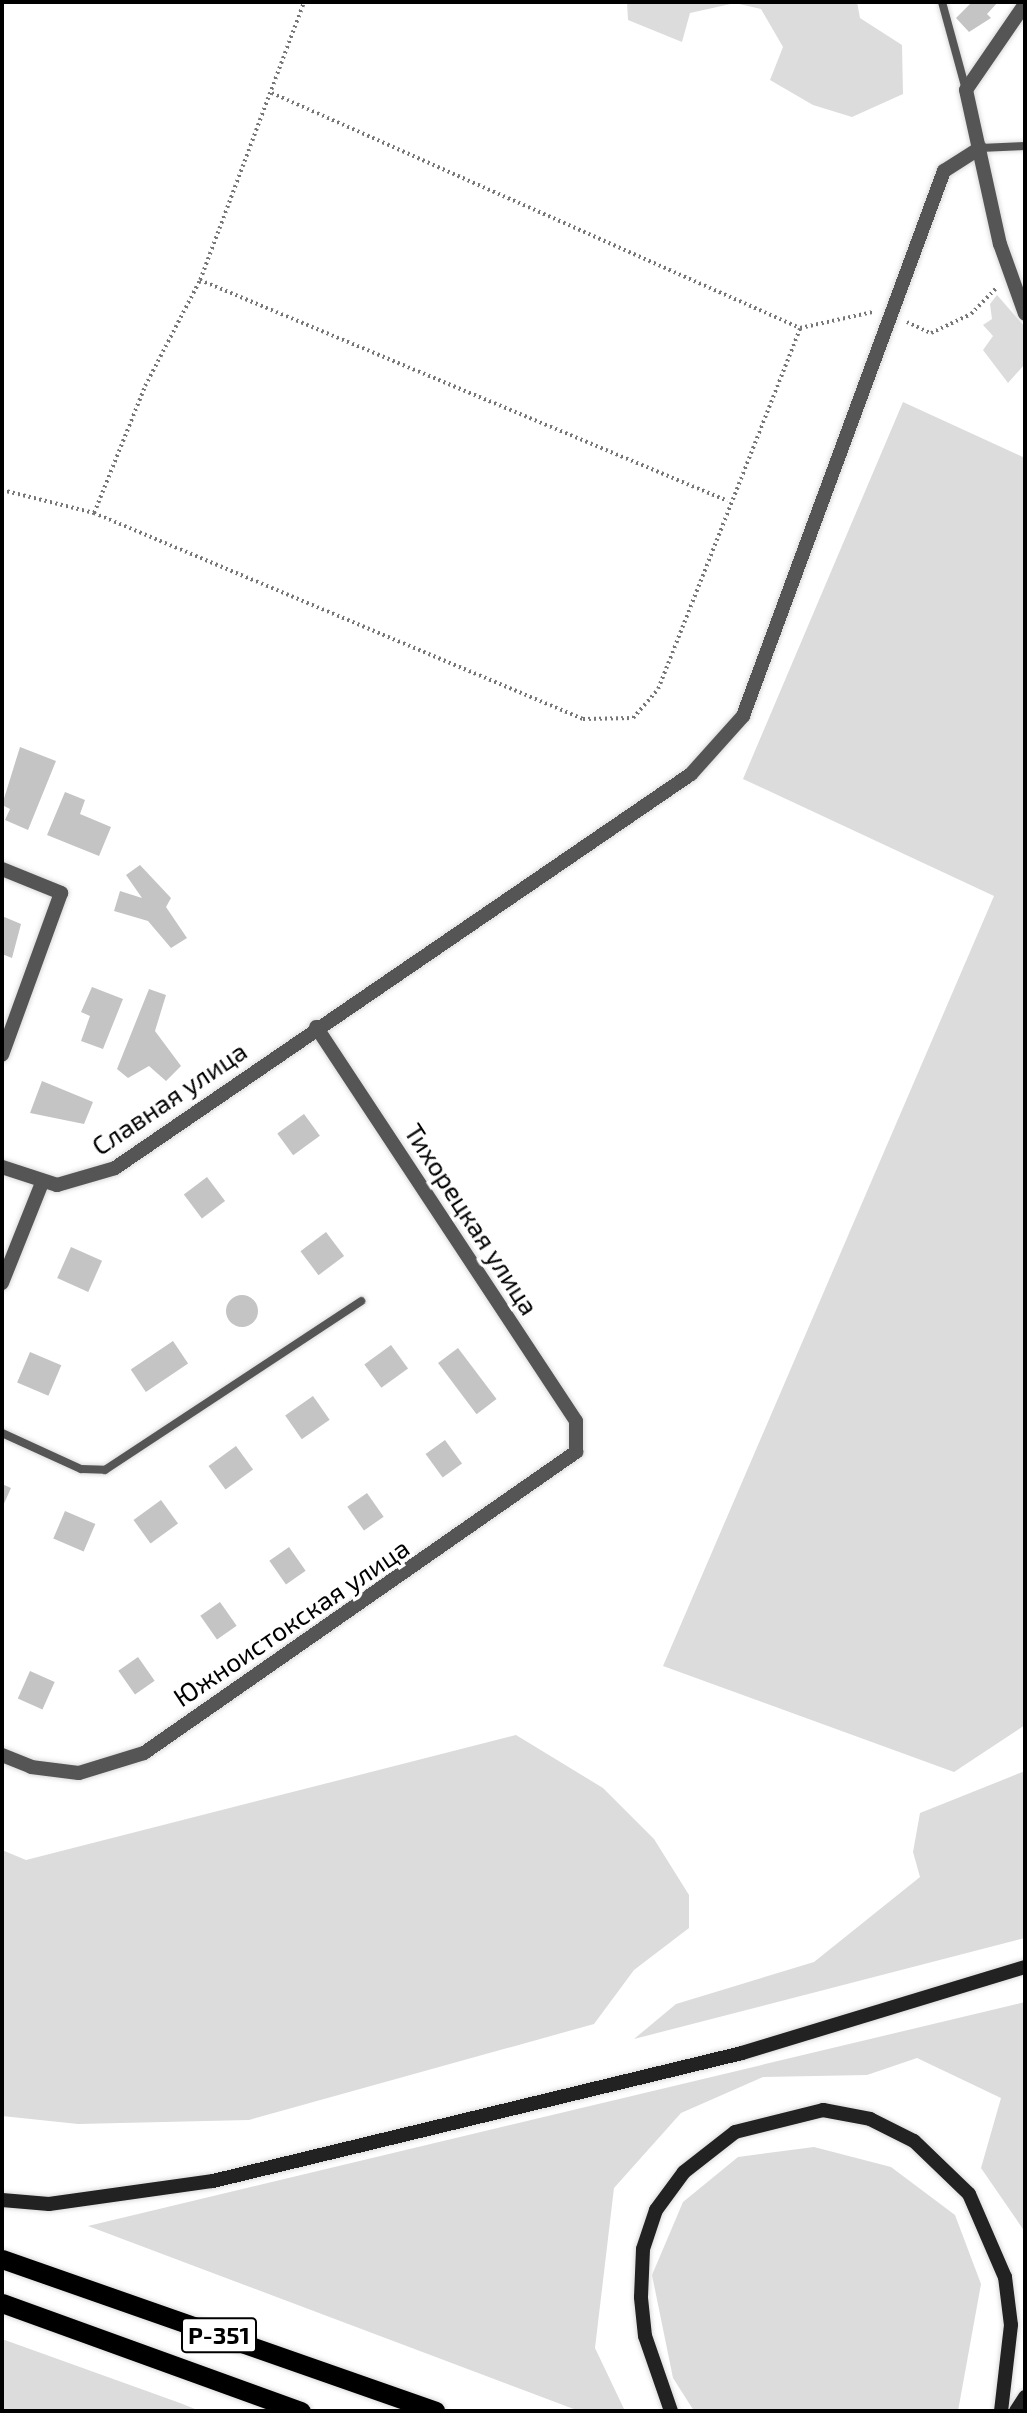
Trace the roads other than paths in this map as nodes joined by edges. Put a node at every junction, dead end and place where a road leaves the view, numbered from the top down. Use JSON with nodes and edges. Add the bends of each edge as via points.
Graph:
{"nodes":[{"id":1,"x":943,"y":2,"type":"edge"},
{"id":2,"x":1025,"y":4,"type":"edge"},
{"id":3,"x":966,"y":90,"type":"junction"},
{"id":4,"x":1025,"y":146,"type":"edge"},
{"id":5,"x":980,"y":148,"type":"junction"},
{"id":6,"x":1025,"y":314,"type":"edge"},
{"id":7,"x":2,"y":869,"type":"edge"},
{"id":8,"x":316,"y":1027,"type":"junction"},
{"id":9,"x":2,"y":1055,"type":"edge"},
{"id":10,"x":2,"y":1167,"type":"edge"},
{"id":11,"x":42,"y":1183,"type":"junction"},
{"id":12,"x":2,"y":1283,"type":"edge"},
{"id":13,"x":360,"y":1301,"type":"dead end"},
{"id":14,"x":2,"y":1433,"type":"edge"},
{"id":15,"x":580,"y":1440,"type":"joint"},
{"id":16,"x":2,"y":1755,"type":"edge"},
{"id":17,"x":1025,"y":1967,"type":"edge"},
{"id":18,"x":2,"y":2200,"type":"edge"},
{"id":19,"x":2,"y":2259,"type":"edge"},
{"id":20,"x":2,"y":2303,"type":"edge"},
{"id":21,"x":1025,"y":2397,"type":"edge"},
{"id":22,"x":302,"y":2411,"type":"edge"},
{"id":23,"x":435,"y":2411,"type":"edge"},
{"id":24,"x":671,"y":2411,"type":"edge"},
{"id":25,"x":1001,"y":2411,"type":"edge"},
{"id":26,"x":1016,"y":2411,"type":"edge"}],
"edges":[{"from":1,"to":3,"type":"lane"},
{"from":2,"to":3,"type":"street"},
{"from":3,"to":5,"type":"street"},
{"from":4,"to":5,"type":"lane"},
{"from":5,"to":6,"type":"street","via":[[1017,301]]},
{"from":5,"to":8,"type":"street","name":"Славная улица","via":[[944,171],[743,716],[691,774]]},
{"from":7,"to":9,"type":"street","via":[[61,893]]},
{"from":8,"to":11,"type":"street","name":"Славная улица","via":[[115,1168],[86,1181]]},
{"from":8,"to":15,"type":"street","name":"Тихорецкая улица","via":[[576,1421]]},
{"from":10,"to":11,"type":"street","name":"Славная улица"},
{"from":11,"to":12,"type":"street"},
{"from":13,"to":14,"type":"lane","via":[[112,1467],[81,1469]]},
{"from":15,"to":16,"type":"street","name":"Южноистокская улица","via":[[572,1459],[144,1753],[79,1773],[31,1767]]},
{"from":17,"to":18,"type":"main road","via":[[742,2053],[213,2181],[49,2204]]},
{"from":19,"to":23,"type":"highway","number":"Р-351"},
{"from":20,"to":22,"type":"highway","number":"Р-351"},
{"from":21,"to":26,"type":"main road"},
{"from":24,"to":25,"type":"main road","via":[[645,2336],[641,2297],[643,2249],[656,2210],[684,2172],[735,2132],[823,2110],[870,2119],[914,2141],[969,2194],[993,2236],[1005,2277],[1010,2337]]}]}
